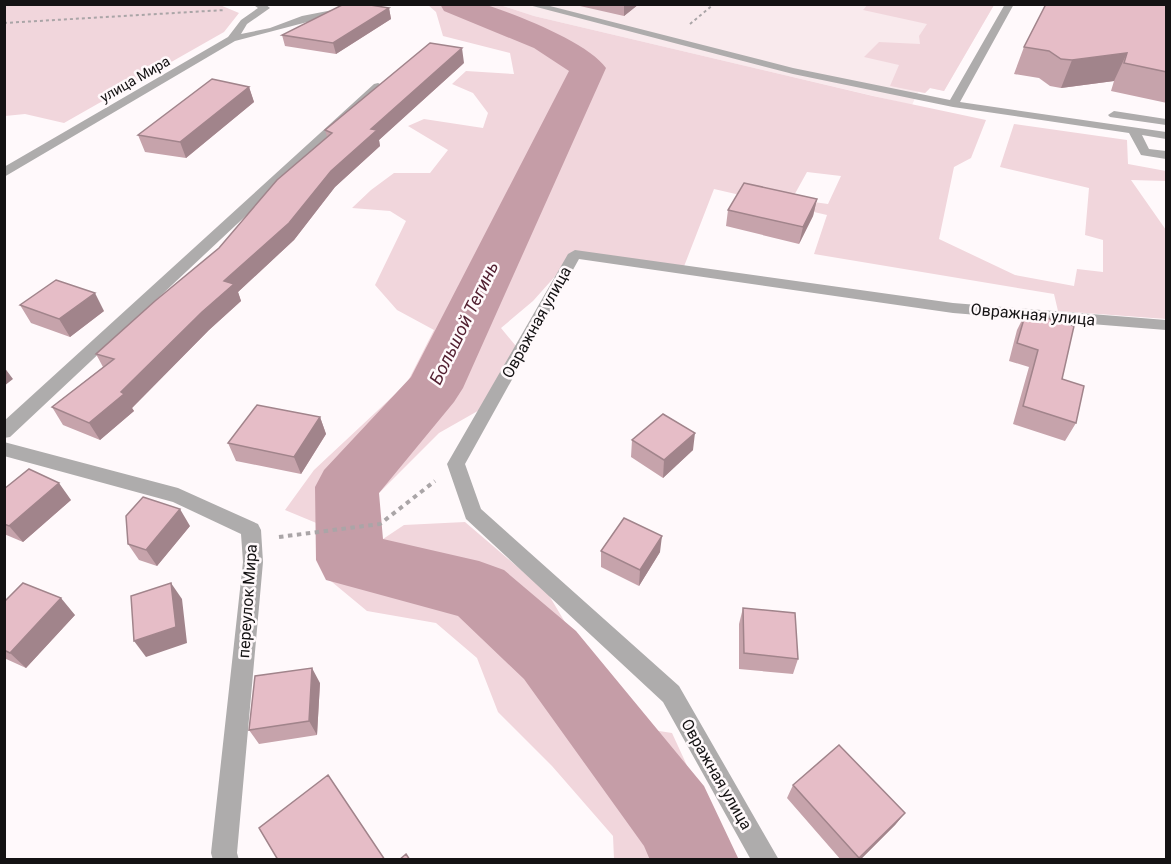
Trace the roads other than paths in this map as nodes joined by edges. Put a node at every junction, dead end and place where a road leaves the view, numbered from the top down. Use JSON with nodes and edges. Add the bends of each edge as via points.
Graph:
{"nodes":[{"id":1,"x":529,"y":4,"type":"edge"},
{"id":2,"x":1010,"y":4,"type":"edge"},
{"id":3,"x":357,"y":8,"type":"edge"},
{"id":4,"x":270,"y":9,"type":"edge"},
{"id":5,"x":305,"y":18,"type":"junction"},
{"id":6,"x":232,"y":39,"type":"junction"},
{"id":7,"x":378,"y":86,"type":"edge"},
{"id":8,"x":956,"y":99,"type":"junction"},
{"id":9,"x":1167,"y":122,"type":"edge"},
{"id":10,"x":1133,"y":130,"type":"junction"},
{"id":11,"x":1167,"y":135,"type":"edge"},
{"id":12,"x":1167,"y":155,"type":"edge"},
{"id":13,"x":4,"y":173,"type":"edge"},
{"id":14,"x":1167,"y":326,"type":"edge"},
{"id":15,"x":4,"y":432,"type":"edge"},
{"id":16,"x":4,"y":449,"type":"edge"},
{"id":17,"x":226,"y":860,"type":"edge"},
{"id":18,"x":766,"y":860,"type":"edge"}],
"edges":[{"from":1,"to":8,"type":"street","via":[[793,71]]},
{"from":2,"to":8,"type":"street"},
{"from":3,"to":5,"type":"street"},
{"from":4,"to":5,"type":"street"},
{"from":4,"to":6,"type":"street","name":"улица Мира","via":[[244,22]]},
{"from":5,"to":6,"type":"street"},
{"from":6,"to":13,"type":"street","name":"улица Мира"},
{"from":7,"to":15,"type":"street"},
{"from":8,"to":9,"type":"street"},
{"from":8,"to":10,"type":"street"},
{"from":10,"to":11,"type":"street"},
{"from":10,"to":12,"type":"street","via":[[1145,152]]},
{"from":14,"to":18,"type":"street","name":"Овражная улица","via":[[954,308],[575,254],[456,464],[473,513],[671,694]]},
{"from":16,"to":17,"type":"street","name":"переулок Мира","via":[[178,495],[251,530],[252,562]]}]}
